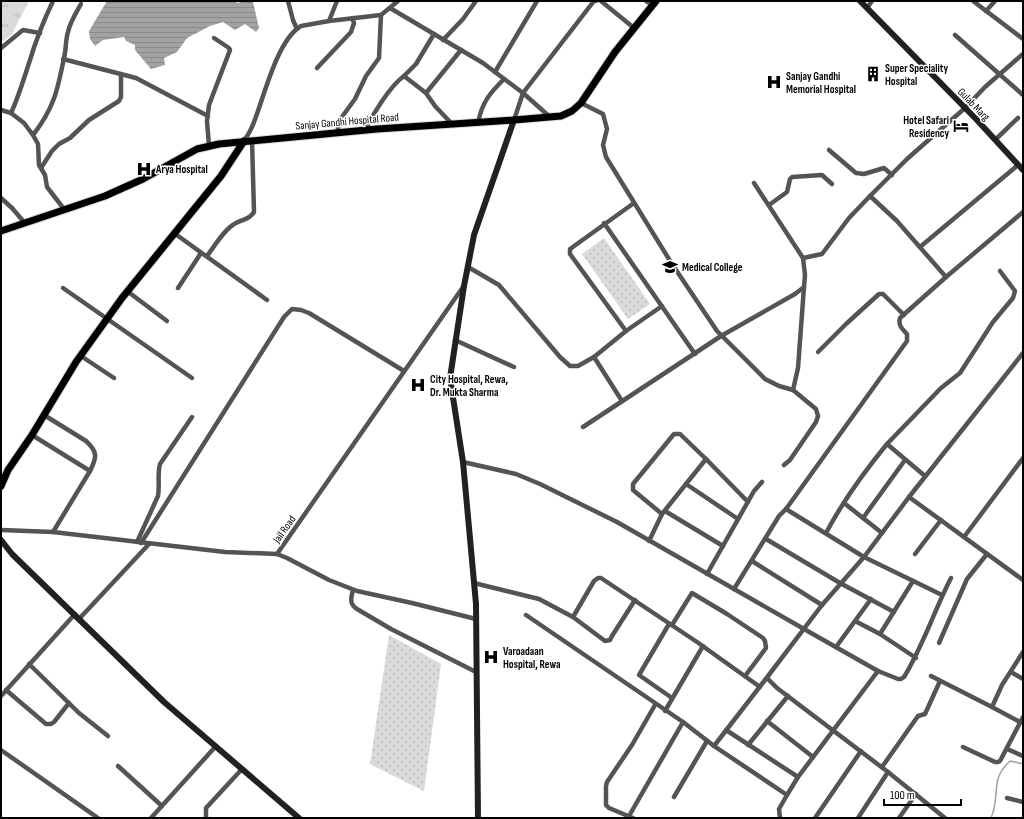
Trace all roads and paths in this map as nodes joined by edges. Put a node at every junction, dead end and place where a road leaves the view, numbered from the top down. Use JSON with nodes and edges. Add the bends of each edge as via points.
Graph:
{"nodes":[{"id":1,"x":53,"y":1,"type":"edge"},
{"id":2,"x":288,"y":1,"type":"edge"},
{"id":3,"x":337,"y":1,"type":"edge"},
{"id":4,"x":398,"y":1,"type":"edge"},
{"id":5,"x":476,"y":1,"type":"edge"},
{"id":6,"x":537,"y":1,"type":"edge"},
{"id":7,"x":594,"y":1,"type":"edge"},
{"id":8,"x":601,"y":1,"type":"edge"},
{"id":9,"x":860,"y":1,"type":"edge"},
{"id":10,"x":872,"y":1,"type":"edge"},
{"id":11,"x":972,"y":1,"type":"edge"},
{"id":12,"x":995,"y":1,"type":"edge"},
{"id":13,"x":652,"y":2,"type":"edge"},
{"id":14,"x":81,"y":4,"type":"dead end"},
{"id":15,"x":390,"y":8,"type":"junction"},
{"id":16,"x":867,"y":8,"type":"junction"},
{"id":17,"x":986,"y":11,"type":"junction"},
{"id":18,"x":381,"y":15,"type":"junction"},
{"id":19,"x":352,"y":18,"type":"junction"},
{"id":20,"x":329,"y":21,"type":"junction"},
{"id":21,"x":634,"y":28,"type":"junction"},
{"id":22,"x":297,"y":29,"type":"junction"},
{"id":23,"x":40,"y":33,"type":"junction"},
{"id":24,"x":434,"y":34,"type":"junction"},
{"id":25,"x":955,"y":35,"type":"dead end"},
{"id":26,"x":214,"y":38,"type":"dead end"},
{"id":27,"x":1023,"y":39,"type":"edge"},
{"id":28,"x":443,"y":40,"type":"junction"},
{"id":29,"x":1,"y":48,"type":"edge"},
{"id":30,"x":461,"y":50,"type":"junction"},
{"id":31,"x":1023,"y":54,"type":"edge"},
{"id":32,"x":63,"y":59,"type":"junction"},
{"id":33,"x":317,"y":68,"type":"dead end"},
{"id":34,"x":495,"y":72,"type":"junction"},
{"id":35,"x":121,"y":74,"type":"junction"},
{"id":36,"x":999,"y":75,"type":"junction"},
{"id":37,"x":404,"y":76,"type":"junction"},
{"id":38,"x":504,"y":79,"type":"junction"},
{"id":39,"x":426,"y":92,"type":"junction"},
{"id":40,"x":523,"y":93,"type":"junction"},
{"id":41,"x":1023,"y":96,"type":"edge"},
{"id":42,"x":580,"y":103,"type":"junction"},
{"id":43,"x":965,"y":108,"type":"junction"},
{"id":44,"x":1,"y":110,"type":"edge"},
{"id":45,"x":11,"y":113,"type":"junction"},
{"id":46,"x":208,"y":116,"type":"junction"},
{"id":47,"x":550,"y":117,"type":"junction"},
{"id":48,"x":1018,"y":118,"type":"dead end"},
{"id":49,"x":514,"y":120,"type":"junction"},
{"id":50,"x":478,"y":123,"type":"junction"},
{"id":51,"x":452,"y":124,"type":"junction"},
{"id":52,"x":365,"y":130,"type":"junction"},
{"id":53,"x":338,"y":132,"type":"junction"},
{"id":54,"x":33,"y":135,"type":"junction"},
{"id":55,"x":252,"y":140,"type":"junction"},
{"id":56,"x":995,"y":140,"type":"junction"},
{"id":57,"x":244,"y":141,"type":"junction"},
{"id":58,"x":209,"y":146,"type":"junction"},
{"id":59,"x":829,"y":150,"type":"dead end"},
{"id":60,"x":1018,"y":165,"type":"junction"},
{"id":61,"x":41,"y":168,"type":"junction"},
{"id":62,"x":1023,"y":170,"type":"edge"},
{"id":63,"x":892,"y":175,"type":"junction"},
{"id":64,"x":754,"y":183,"type":"dead end"},
{"id":65,"x":832,"y":184,"type":"dead end"},
{"id":66,"x":870,"y":196,"type":"junction"},
{"id":67,"x":1,"y":198,"type":"edge"},
{"id":68,"x":634,"y":203,"type":"junction"},
{"id":69,"x":768,"y":205,"type":"junction"},
{"id":70,"x":64,"y":210,"type":"junction"},
{"id":71,"x":1023,"y":212,"type":"edge"},
{"id":72,"x":24,"y":222,"type":"junction"},
{"id":73,"x":604,"y":223,"type":"junction"},
{"id":74,"x":1,"y":231,"type":"edge"},
{"id":75,"x":174,"y":233,"type":"junction"},
{"id":76,"x":920,"y":248,"type":"junction"},
{"id":77,"x":201,"y":253,"type":"junction"},
{"id":78,"x":207,"y":256,"type":"junction"},
{"id":79,"x":803,"y":258,"type":"junction"},
{"id":80,"x":468,"y":267,"type":"junction"},
{"id":81,"x":1000,"y":271,"type":"dead end"},
{"id":82,"x":946,"y":277,"type":"junction"},
{"id":83,"x":464,"y":286,"type":"junction"},
{"id":84,"x":804,"y":287,"type":"junction"},
{"id":85,"x":63,"y":288,"type":"dead end"},
{"id":86,"x":178,"y":288,"type":"dead end"},
{"id":87,"x":127,"y":291,"type":"junction"},
{"id":88,"x":267,"y":300,"type":"dead end"},
{"id":89,"x":662,"y":306,"type":"junction"},
{"id":90,"x":904,"y":315,"type":"junction"},
{"id":91,"x":107,"y":318,"type":"junction"},
{"id":92,"x":167,"y":321,"type":"dead end"},
{"id":93,"x":626,"y":331,"type":"junction"},
{"id":94,"x":721,"y":336,"type":"junction"},
{"id":95,"x":455,"y":340,"type":"junction"},
{"id":96,"x":818,"y":352,"type":"dead end"},
{"id":97,"x":1023,"y":353,"type":"edge"},
{"id":98,"x":695,"y":354,"type":"junction"},
{"id":99,"x":81,"y":356,"type":"junction"},
{"id":100,"x":594,"y":357,"type":"junction"},
{"id":101,"x":514,"y":367,"type":"dead end"},
{"id":102,"x":404,"y":371,"type":"junction"},
{"id":103,"x":114,"y":378,"type":"dead end"},
{"id":104,"x":192,"y":378,"type":"dead end"},
{"id":105,"x":793,"y":390,"type":"junction"},
{"id":106,"x":622,"y":401,"type":"junction"},
{"id":107,"x":44,"y":415,"type":"junction"},
{"id":108,"x":192,"y":417,"type":"dead end"},
{"id":109,"x":584,"y":427,"type":"dead end"},
{"id":110,"x":32,"y":435,"type":"junction"},
{"id":111,"x":887,"y":444,"type":"junction"},
{"id":112,"x":1023,"y":458,"type":"edge"},
{"id":113,"x":706,"y":459,"type":"junction"},
{"id":114,"x":905,"y":460,"type":"junction"},
{"id":115,"x":463,"y":462,"type":"junction"},
{"id":116,"x":784,"y":465,"type":"dead end"},
{"id":117,"x":8,"y":470,"type":"junction"},
{"id":118,"x":90,"y":471,"type":"junction"},
{"id":119,"x":1,"y":475,"type":"edge"},
{"id":120,"x":925,"y":476,"type":"junction"},
{"id":121,"x":762,"y":482,"type":"dead end"},
{"id":122,"x":686,"y":484,"type":"junction"},
{"id":123,"x":1,"y":486,"type":"edge"},
{"id":124,"x":909,"y":496,"type":"junction"},
{"id":125,"x":748,"y":502,"type":"junction"},
{"id":126,"x":844,"y":503,"type":"junction"},
{"id":127,"x":786,"y":508,"type":"junction"},
{"id":128,"x":664,"y":512,"type":"junction"},
{"id":129,"x":863,"y":518,"type":"junction"},
{"id":130,"x":738,"y":519,"type":"junction"},
{"id":131,"x":941,"y":520,"type":"junction"},
{"id":132,"x":1,"y":530,"type":"edge"},
{"id":133,"x":53,"y":532,"type":"junction"},
{"id":134,"x":826,"y":532,"type":"junction"},
{"id":135,"x":882,"y":533,"type":"junction"},
{"id":136,"x":964,"y":537,"type":"junction"},
{"id":137,"x":766,"y":539,"type":"junction"},
{"id":138,"x":1,"y":540,"type":"edge"},
{"id":139,"x":649,"y":541,"type":"junction"},
{"id":140,"x":139,"y":542,"type":"junction"},
{"id":141,"x":149,"y":544,"type":"junction"},
{"id":142,"x":722,"y":546,"type":"junction"},
{"id":143,"x":1,"y":547,"type":"edge"},
{"id":144,"x":12,"y":554,"type":"junction"},
{"id":145,"x":277,"y":554,"type":"junction"},
{"id":146,"x":916,"y":554,"type":"dead end"},
{"id":147,"x":987,"y":554,"type":"junction"},
{"id":148,"x":864,"y":557,"type":"junction"},
{"id":149,"x":752,"y":561,"type":"junction"},
{"id":150,"x":706,"y":574,"type":"junction"},
{"id":151,"x":951,"y":578,"type":"dead end"},
{"id":152,"x":1023,"y":580,"type":"edge"},
{"id":153,"x":913,"y":581,"type":"junction"},
{"id":154,"x":474,"y":583,"type":"junction"},
{"id":155,"x":840,"y":583,"type":"junction"},
{"id":156,"x":734,"y":589,"type":"junction"},
{"id":157,"x":353,"y":590,"type":"junction"},
{"id":158,"x":942,"y":596,"type":"junction"},
{"id":159,"x":871,"y":599,"type":"junction"},
{"id":160,"x":634,"y":600,"type":"junction"},
{"id":161,"x":822,"y":604,"type":"junction"},
{"id":162,"x":894,"y":612,"type":"junction"},
{"id":163,"x":526,"y":615,"type":"dead end"},
{"id":164,"x":77,"y":616,"type":"junction"},
{"id":165,"x":573,"y":617,"type":"junction"},
{"id":166,"x":476,"y":619,"type":"junction"},
{"id":167,"x":856,"y":621,"type":"junction"},
{"id":168,"x":671,"y":624,"type":"junction"},
{"id":169,"x":804,"y":629,"type":"junction"},
{"id":170,"x":880,"y":634,"type":"junction"},
{"id":171,"x":939,"y":643,"type":"dead end"},
{"id":172,"x":703,"y":646,"type":"junction"},
{"id":173,"x":836,"y":647,"type":"junction"},
{"id":174,"x":1023,"y":652,"type":"edge"},
{"id":175,"x":916,"y":658,"type":"junction"},
{"id":176,"x":29,"y":664,"type":"junction"},
{"id":177,"x":878,"y":671,"type":"junction"},
{"id":178,"x":476,"y":672,"type":"junction"},
{"id":179,"x":1011,"y":672,"type":"junction"},
{"id":180,"x":745,"y":676,"type":"junction"},
{"id":181,"x":931,"y":676,"type":"dead end"},
{"id":182,"x":767,"y":678,"type":"junction"},
{"id":183,"x":1023,"y":679,"type":"edge"},
{"id":184,"x":940,"y":681,"type":"junction"},
{"id":185,"x":760,"y":687,"type":"junction"},
{"id":186,"x":6,"y":690,"type":"junction"},
{"id":187,"x":1,"y":696,"type":"edge"},
{"id":188,"x":788,"y":696,"type":"junction"},
{"id":189,"x":672,"y":698,"type":"junction"},
{"id":190,"x":69,"y":703,"type":"junction"},
{"id":191,"x":655,"y":705,"type":"junction"},
{"id":192,"x":992,"y":707,"type":"junction"},
{"id":193,"x":664,"y":711,"type":"junction"},
{"id":194,"x":1023,"y":716,"type":"edge"},
{"id":195,"x":683,"y":722,"type":"junction"},
{"id":196,"x":767,"y":722,"type":"junction"},
{"id":197,"x":1020,"y":722,"type":"junction"},
{"id":198,"x":726,"y":730,"type":"junction"},
{"id":199,"x":834,"y":731,"type":"junction"},
{"id":200,"x":108,"y":736,"type":"dead end"},
{"id":201,"x":707,"y":741,"type":"junction"},
{"id":202,"x":748,"y":745,"type":"junction"},
{"id":203,"x":216,"y":746,"type":"junction"},
{"id":204,"x":714,"y":746,"type":"junction"},
{"id":205,"x":963,"y":747,"type":"dead end"},
{"id":206,"x":1006,"y":749,"type":"junction"},
{"id":207,"x":1,"y":750,"type":"edge"},
{"id":208,"x":861,"y":751,"type":"junction"},
{"id":209,"x":1023,"y":756,"type":"edge"},
{"id":210,"x":813,"y":757,"type":"junction"},
{"id":211,"x":118,"y":766,"type":"dead end"},
{"id":212,"x":882,"y":768,"type":"junction"},
{"id":213,"x":242,"y":769,"type":"junction"},
{"id":214,"x":888,"y":772,"type":"junction"},
{"id":215,"x":798,"y":777,"type":"junction"},
{"id":216,"x":916,"y":794,"type":"junction"},
{"id":217,"x":787,"y":795,"type":"junction"},
{"id":218,"x":674,"y":797,"type":"dead end"},
{"id":219,"x":1007,"y":798,"type":"dead end"},
{"id":220,"x":1023,"y":802,"type":"edge"},
{"id":221,"x":162,"y":806,"type":"junction"},
{"id":222,"x":631,"y":817,"type":"edge"},
{"id":223,"x":943,"y":817,"type":"edge"},
{"id":224,"x":98,"y":818,"type":"edge"},
{"id":225,"x":151,"y":818,"type":"edge"},
{"id":226,"x":206,"y":818,"type":"edge"},
{"id":227,"x":299,"y":818,"type":"edge"},
{"id":228,"x":478,"y":818,"type":"edge"},
{"id":229,"x":780,"y":818,"type":"edge"},
{"id":230,"x":815,"y":818,"type":"edge"},
{"id":231,"x":858,"y":818,"type":"edge"},
{"id":232,"x":899,"y":818,"type":"edge"}],
"edges":[{"from":1,"to":23,"type":"street"},
{"from":2,"to":22,"type":"street"},
{"from":3,"to":20,"type":"street"},
{"from":4,"to":15,"type":"street"},
{"from":5,"to":28,"type":"street"},
{"from":6,"to":34,"type":"street"},
{"from":7,"to":40,"type":"street"},
{"from":8,"to":21,"type":"street"},
{"from":9,"to":16,"type":"main road","name":"Gulab Marg"},
{"from":10,"to":16,"type":"street"},
{"from":11,"to":17,"type":"street"},
{"from":12,"to":17,"type":"street"},
{"from":13,"to":21,"type":"main road","name":"Sanjay Gandhi Hospital Road"},
{"from":14,"to":32,"type":"street","via":[[67,33]]},
{"from":15,"to":18,"type":"street"},
{"from":15,"to":24,"type":"street"},
{"from":16,"to":43,"type":"main road","name":"Gulab Marg"},
{"from":17,"to":27,"type":"street"},
{"from":18,"to":19,"type":"street"},
{"from":18,"to":53,"type":"street","via":[[379,58],[339,121]]},
{"from":19,"to":20,"type":"street"},
{"from":19,"to":33,"type":"street","via":[[354,23],[351,32]]},
{"from":20,"to":22,"type":"street"},
{"from":21,"to":42,"type":"main road","name":"Sanjay Gandhi Hospital Road"},
{"from":22,"to":57,"type":"street","via":[[271,70],[253,124]]},
{"from":23,"to":29,"type":"street","via":[[23,30]]},
{"from":23,"to":45,"type":"street"},
{"from":24,"to":28,"type":"street"},
{"from":24,"to":37,"type":"street","via":[[416,64]]},
{"from":25,"to":36,"type":"street"},
{"from":26,"to":46,"type":"street","via":[[230,50],[209,105]]},
{"from":28,"to":30,"type":"street"},
{"from":30,"to":34,"type":"street"},
{"from":30,"to":39,"type":"street"},
{"from":31,"to":36,"type":"street"},
{"from":32,"to":35,"type":"street"},
{"from":32,"to":54,"type":"street","via":[[56,96],[49,113]]},
{"from":34,"to":38,"type":"street"},
{"from":35,"to":46,"type":"street","via":[[136,78]]},
{"from":35,"to":61,"type":"street","via":[[119,101],[89,120],[70,138],[59,144]]},
{"from":36,"to":41,"type":"street"},
{"from":36,"to":43,"type":"street"},
{"from":37,"to":39,"type":"street"},
{"from":37,"to":52,"type":"street","via":[[398,80]]},
{"from":38,"to":40,"type":"street"},
{"from":38,"to":50,"type":"street","via":[[483,104]]},
{"from":39,"to":51,"type":"street"},
{"from":40,"to":47,"type":"street"},
{"from":40,"to":49,"type":"street"},
{"from":42,"to":47,"type":"main road","name":"Sanjay Gandhi Hospital Road","via":[[572,111]]},
{"from":42,"to":68,"type":"street","via":[[603,114],[607,129],[603,149]]},
{"from":43,"to":56,"type":"main road","name":"Gulab Marg"},
{"from":43,"to":63,"type":"street"},
{"from":44,"to":45,"type":"street"},
{"from":45,"to":54,"type":"street"},
{"from":46,"to":58,"type":"street"},
{"from":47,"to":49,"type":"main road","name":"Sanjay Gandhi Hospital Road"},
{"from":48,"to":56,"type":"street"},
{"from":49,"to":50,"type":"main road","name":"Sanjay Gandhi Hospital Road"},
{"from":49,"to":80,"type":"main road","via":[[474,235]]},
{"from":50,"to":51,"type":"main road","name":"Sanjay Gandhi Hospital Road"},
{"from":51,"to":52,"type":"main road","name":"Sanjay Gandhi Hospital Road"},
{"from":52,"to":53,"type":"main road","name":"Sanjay Gandhi Hospital Road"},
{"from":53,"to":55,"type":"main road","name":"Sanjay Gandhi Hospital Road"},
{"from":54,"to":61,"type":"street","via":[[38,144],[38,161]]},
{"from":55,"to":57,"type":"main road","name":"Sanjay Gandhi Hospital Road"},
{"from":55,"to":78,"type":"street","via":[[254,212],[249,218],[230,227]]},
{"from":56,"to":60,"type":"main road","name":"Gulab Marg"},
{"from":57,"to":58,"type":"main road","name":"Sanjay Gandhi Hospital Road"},
{"from":57,"to":75,"type":"main road","via":[[221,176]]},
{"from":58,"to":70,"type":"main road","name":"Sanjay Gandhi Hospital Road","via":[[197,149],[143,179],[105,196]]},
{"from":59,"to":63,"type":"street","via":[[856,173],[864,174],[884,168]]},
{"from":60,"to":62,"type":"main road","name":"Gulab Marg"},
{"from":60,"to":76,"type":"street"},
{"from":61,"to":70,"type":"street","via":[[47,189]]},
{"from":63,"to":66,"type":"street"},
{"from":64,"to":69,"type":"street"},
{"from":65,"to":69,"type":"street","via":[[822,175],[792,177],[787,192]]},
{"from":66,"to":76,"type":"street","via":[[897,221]]},
{"from":66,"to":79,"type":"street","via":[[849,218],[822,254]]},
{"from":67,"to":72,"type":"street"},
{"from":68,"to":73,"type":"street"},
{"from":68,"to":94,"type":"street"},
{"from":69,"to":79,"type":"street"},
{"from":70,"to":72,"type":"main road","name":"Sanjay Gandhi Hospital Road"},
{"from":71,"to":82,"type":"street"},
{"from":72,"to":74,"type":"main road","name":"Sanjay Gandhi Hospital Road"},
{"from":73,"to":89,"type":"street"},
{"from":73,"to":93,"type":"street","via":[[570,250],[570,254]]},
{"from":75,"to":77,"type":"street"},
{"from":75,"to":87,"type":"main road"},
{"from":76,"to":82,"type":"street"},
{"from":77,"to":78,"type":"street"},
{"from":77,"to":86,"type":"street"},
{"from":78,"to":88,"type":"street"},
{"from":79,"to":84,"type":"street"},
{"from":80,"to":83,"type":"main road"},
{"from":80,"to":100,"type":"street","via":[[499,285],[570,366],[578,366]]},
{"from":81,"to":111,"type":"street","via":[[1015,291],[1013,298],[993,322],[960,373],[941,388]]},
{"from":82,"to":90,"type":"street"},
{"from":83,"to":95,"type":"main road"},
{"from":83,"to":102,"type":"street","name":"Jail Road"},
{"from":84,"to":94,"type":"street"},
{"from":84,"to":105,"type":"street","via":[[798,368]]},
{"from":85,"to":91,"type":"street"},
{"from":87,"to":91,"type":"main road"},
{"from":87,"to":92,"type":"street"},
{"from":89,"to":93,"type":"street"},
{"from":89,"to":98,"type":"street"},
{"from":90,"to":96,"type":"street","via":[[886,296],[879,294]]},
{"from":90,"to":127,"type":"street","via":[[899,321],[907,334],[907,341]]},
{"from":91,"to":99,"type":"main road"},
{"from":91,"to":104,"type":"street"},
{"from":93,"to":100,"type":"street"},
{"from":94,"to":98,"type":"street"},
{"from":94,"to":105,"type":"street","via":[[765,379]]},
{"from":95,"to":101,"type":"street"},
{"from":95,"to":115,"type":"main road","via":[[450,378]]},
{"from":97,"to":120,"type":"street"},
{"from":98,"to":106,"type":"street"},
{"from":99,"to":103,"type":"street"},
{"from":99,"to":107,"type":"main road"},
{"from":100,"to":106,"type":"street"},
{"from":102,"to":140,"type":"street","via":[[309,313],[292,309],[284,317]]},
{"from":102,"to":145,"type":"street","name":"Jail Road"},
{"from":105,"to":116,"type":"street","via":[[816,409],[818,416],[790,460]]},
{"from":106,"to":109,"type":"street"},
{"from":107,"to":110,"type":"main road"},
{"from":107,"to":118,"type":"street","via":[[90,445],[96,456]]},
{"from":108,"to":140,"type":"street","via":[[160,464],[158,496]]},
{"from":110,"to":117,"type":"main road"},
{"from":110,"to":118,"type":"street"},
{"from":111,"to":114,"type":"street"},
{"from":111,"to":126,"type":"street","via":[[861,476]]},
{"from":112,"to":136,"type":"street"},
{"from":113,"to":122,"type":"street"},
{"from":113,"to":125,"type":"street"},
{"from":113,"to":128,"type":"street","via":[[680,434],[674,434],[633,484],[633,490]]},
{"from":114,"to":120,"type":"street"},
{"from":114,"to":129,"type":"street"},
{"from":115,"to":139,"type":"street","via":[[504,470],[540,484],[617,522]]},
{"from":115,"to":154,"type":"main road"},
{"from":117,"to":119,"type":"main road"},
{"from":117,"to":123,"type":"main road"},
{"from":118,"to":133,"type":"street"},
{"from":120,"to":124,"type":"street"},
{"from":121,"to":125,"type":"street"},
{"from":122,"to":128,"type":"street"},
{"from":122,"to":130,"type":"street"},
{"from":124,"to":131,"type":"street"},
{"from":124,"to":135,"type":"street"},
{"from":125,"to":130,"type":"street"},
{"from":126,"to":129,"type":"street"},
{"from":126,"to":134,"type":"street"},
{"from":127,"to":134,"type":"street"},
{"from":127,"to":137,"type":"street"},
{"from":128,"to":139,"type":"street"},
{"from":128,"to":142,"type":"street"},
{"from":129,"to":135,"type":"street"},
{"from":130,"to":142,"type":"street"},
{"from":131,"to":136,"type":"street"},
{"from":131,"to":146,"type":"street"},
{"from":132,"to":133,"type":"street","name":"Jail Road"},
{"from":133,"to":140,"type":"street","name":"Jail Road"},
{"from":134,"to":148,"type":"street"},
{"from":135,"to":148,"type":"street"},
{"from":136,"to":147,"type":"street"},
{"from":137,"to":149,"type":"street"},
{"from":137,"to":155,"type":"street"},
{"from":138,"to":144,"type":"main road"},
{"from":139,"to":150,"type":"street"},
{"from":140,"to":141,"type":"street","name":"Jail Road"},
{"from":141,"to":145,"type":"street","name":"Jail Road","via":[[225,552]]},
{"from":141,"to":164,"type":"street"},
{"from":142,"to":150,"type":"street"},
{"from":143,"to":144,"type":"main road"},
{"from":144,"to":164,"type":"main road"},
{"from":145,"to":157,"type":"street"},
{"from":147,"to":152,"type":"street"},
{"from":147,"to":171,"type":"street","via":[[967,579]]},
{"from":148,"to":153,"type":"street"},
{"from":148,"to":155,"type":"street"},
{"from":149,"to":156,"type":"street"},
{"from":149,"to":161,"type":"street"},
{"from":150,"to":156,"type":"street"},
{"from":151,"to":158,"type":"street"},
{"from":153,"to":158,"type":"street"},
{"from":153,"to":162,"type":"street"},
{"from":154,"to":165,"type":"street","via":[[540,600]]},
{"from":154,"to":166,"type":"main road"},
{"from":155,"to":159,"type":"street"},
{"from":155,"to":161,"type":"street"},
{"from":156,"to":169,"type":"street"},
{"from":157,"to":166,"type":"street"},
{"from":157,"to":178,"type":"street","via":[[352,606]]},
{"from":158,"to":175,"type":"street"},
{"from":159,"to":162,"type":"street"},
{"from":159,"to":167,"type":"street"},
{"from":160,"to":165,"type":"street","via":[[598,578]]},
{"from":160,"to":165,"type":"street","via":[[610,640],[605,641]]},
{"from":160,"to":168,"type":"street"},
{"from":161,"to":169,"type":"street"},
{"from":162,"to":170,"type":"street"},
{"from":163,"to":191,"type":"street"},
{"from":164,"to":176,"type":"street"},
{"from":164,"to":203,"type":"main road","via":[[164,702]]},
{"from":166,"to":178,"type":"main road"},
{"from":167,"to":170,"type":"street"},
{"from":167,"to":173,"type":"street"},
{"from":168,"to":172,"type":"street"},
{"from":168,"to":180,"type":"street","via":[[692,593],[763,638],[766,648]]},
{"from":168,"to":189,"type":"street","via":[[639,675]]},
{"from":169,"to":173,"type":"street"},
{"from":169,"to":182,"type":"street"},
{"from":170,"to":175,"type":"street"},
{"from":172,"to":180,"type":"street"},
{"from":172,"to":189,"type":"street"},
{"from":173,"to":177,"type":"street"},
{"from":174,"to":179,"type":"street"},
{"from":175,"to":177,"type":"street","via":[[901,679]]},
{"from":176,"to":186,"type":"street"},
{"from":176,"to":190,"type":"street"},
{"from":177,"to":199,"type":"street"},
{"from":178,"to":228,"type":"main road"},
{"from":179,"to":183,"type":"street"},
{"from":179,"to":192,"type":"street"},
{"from":180,"to":185,"type":"street"},
{"from":181,"to":184,"type":"street"},
{"from":182,"to":185,"type":"street"},
{"from":182,"to":188,"type":"street"},
{"from":184,"to":192,"type":"street"},
{"from":184,"to":212,"type":"street","via":[[925,714],[918,716]]},
{"from":185,"to":198,"type":"street"},
{"from":186,"to":187,"type":"street"},
{"from":186,"to":190,"type":"street","via":[[46,724],[52,724]]},
{"from":188,"to":196,"type":"street"},
{"from":188,"to":199,"type":"street"},
{"from":189,"to":193,"type":"street"},
{"from":190,"to":200,"type":"street"},
{"from":191,"to":193,"type":"street"},
{"from":191,"to":222,"type":"street","via":[[606,786],[606,805]]},
{"from":192,"to":197,"type":"street"},
{"from":193,"to":195,"type":"street"},
{"from":194,"to":197,"type":"street"},
{"from":195,"to":201,"type":"street"},
{"from":195,"to":222,"type":"street"},
{"from":196,"to":202,"type":"street"},
{"from":196,"to":210,"type":"street"},
{"from":197,"to":206,"type":"street"},
{"from":198,"to":202,"type":"street"},
{"from":198,"to":204,"type":"street"},
{"from":199,"to":208,"type":"street"},
{"from":199,"to":210,"type":"street"},
{"from":201,"to":204,"type":"street"},
{"from":201,"to":218,"type":"street"},
{"from":202,"to":215,"type":"street"},
{"from":203,"to":213,"type":"main road"},
{"from":203,"to":221,"type":"street"},
{"from":204,"to":217,"type":"street"},
{"from":205,"to":206,"type":"street","via":[[995,762],[998,762]]},
{"from":206,"to":209,"type":"street"},
{"from":207,"to":224,"type":"street"},
{"from":208,"to":212,"type":"street"},
{"from":208,"to":230,"type":"street"},
{"from":210,"to":215,"type":"street"},
{"from":211,"to":221,"type":"street"},
{"from":212,"to":214,"type":"street"},
{"from":213,"to":226,"type":"street","via":[[206,808]]},
{"from":213,"to":227,"type":"main road"},
{"from":214,"to":216,"type":"street"},
{"from":214,"to":231,"type":"street"},
{"from":215,"to":217,"type":"street"},
{"from":216,"to":223,"type":"street"},
{"from":216,"to":232,"type":"street"},
{"from":217,"to":229,"type":"street","via":[[779,809]]},
{"from":219,"to":220,"type":"street"},
{"from":221,"to":225,"type":"street"}]}
